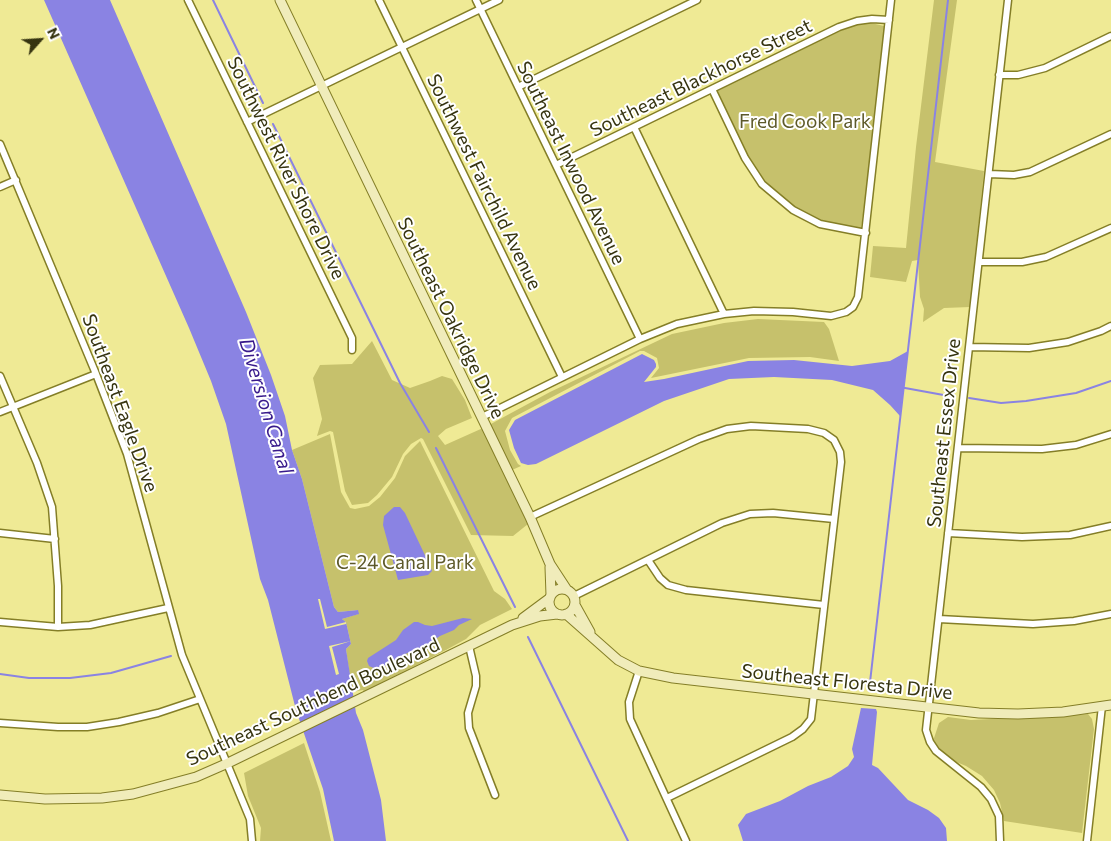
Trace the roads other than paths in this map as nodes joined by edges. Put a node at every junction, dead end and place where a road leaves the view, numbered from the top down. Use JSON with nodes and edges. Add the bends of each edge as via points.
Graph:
{"nodes":[{"id":1,"x":188,"y":0,"type":"edge"},
{"id":2,"x":280,"y":0,"type":"edge"},
{"id":3,"x":379,"y":0,"type":"edge"},
{"id":4,"x":476,"y":0,"type":"edge"},
{"id":5,"x":499,"y":0,"type":"edge"},
{"id":6,"x":697,"y":0,"type":"edge"},
{"id":7,"x":892,"y":0,"type":"edge"},
{"id":8,"x":1008,"y":0,"type":"edge"},
{"id":9,"x":480,"y":9,"type":"junction"},
{"id":10,"x":889,"y":20,"type":"junction"},
{"id":11,"x":1111,"y":36,"type":"edge"},
{"id":12,"x":402,"y":47,"type":"junction"},
{"id":13,"x":999,"y":75,"type":"junction"},
{"id":14,"x":321,"y":86,"type":"junction"},
{"id":15,"x":518,"y":87,"type":"junction"},
{"id":16,"x":712,"y":89,"type":"junction"},
{"id":17,"x":247,"y":122,"type":"junction"},
{"id":18,"x":634,"y":127,"type":"junction"},
{"id":19,"x":1111,"y":134,"type":"edge"},
{"id":20,"x":0,"y":144,"type":"edge"},
{"id":21,"x":556,"y":165,"type":"junction"},
{"id":22,"x":989,"y":174,"type":"junction"},
{"id":23,"x":16,"y":180,"type":"junction"},
{"id":24,"x":0,"y":187,"type":"edge"},
{"id":25,"x":1111,"y":228,"type":"edge"},
{"id":26,"x":866,"y":233,"type":"junction"},
{"id":27,"x":979,"y":262,"type":"junction"},
{"id":28,"x":724,"y":314,"type":"junction"},
{"id":29,"x":1111,"y":326,"type":"edge"},
{"id":30,"x":640,"y":339,"type":"junction"},
{"id":31,"x":968,"y":347,"type":"junction"},
{"id":32,"x":352,"y":350,"type":"dead end"},
{"id":33,"x":96,"y":374,"type":"junction"},
{"id":34,"x":0,"y":376,"type":"edge"},
{"id":35,"x":562,"y":377,"type":"junction"},
{"id":36,"x":13,"y":406,"type":"junction"},
{"id":37,"x":0,"y":412,"type":"edge"},
{"id":38,"x":482,"y":417,"type":"junction"},
{"id":39,"x":1111,"y":434,"type":"edge"},
{"id":40,"x":958,"y":448,"type":"junction"},
{"id":41,"x":530,"y":517,"type":"junction"},
{"id":42,"x":834,"y":519,"type":"junction"},
{"id":43,"x":1111,"y":526,"type":"edge"},
{"id":44,"x":948,"y":532,"type":"junction"},
{"id":45,"x":0,"y":533,"type":"edge"},
{"id":46,"x":55,"y":539,"type":"junction"},
{"id":47,"x":648,"y":560,"type":"junction"},
{"id":48,"x":550,"y":564,"type":"junction"},
{"id":49,"x":570,"y":593,"type":"junction"},
{"id":50,"x":550,"y":597,"type":"junction"},
{"id":51,"x":575,"y":605,"type":"junction"},
{"id":52,"x":824,"y":606,"type":"junction"},
{"id":53,"x":168,"y":608,"type":"junction"},
{"id":54,"x":562,"y":614,"type":"junction"},
{"id":55,"x":1111,"y":614,"type":"edge"},
{"id":56,"x":939,"y":620,"type":"junction"},
{"id":57,"x":0,"y":622,"type":"edge"},
{"id":58,"x":514,"y":624,"type":"junction"},
{"id":59,"x":58,"y":626,"type":"junction"},
{"id":60,"x":592,"y":636,"type":"junction"},
{"id":61,"x":469,"y":646,"type":"junction"},
{"id":62,"x":639,"y":671,"type":"junction"},
{"id":63,"x":814,"y":695,"type":"junction"},
{"id":64,"x":200,"y":698,"type":"junction"},
{"id":65,"x":1107,"y":706,"type":"edge"},
{"id":66,"x":929,"y":708,"type":"junction"},
{"id":67,"x":0,"y":723,"type":"edge"},
{"id":68,"x":228,"y":763,"type":"junction"},
{"id":69,"x":0,"y":795,"type":"edge"},
{"id":70,"x":495,"y":796,"type":"dead end"},
{"id":71,"x":667,"y":798,"type":"junction"},
{"id":72,"x":685,"y":840,"type":"edge"},
{"id":73,"x":252,"y":841,"type":"edge"},
{"id":74,"x":1000,"y":841,"type":"edge"},
{"id":75,"x":1087,"y":841,"type":"edge"}],
"edges":[{"from":1,"to":17,"type":"street","name":"Southwest River Shore Drive"},
{"from":2,"to":14,"type":"street","name":"Southeast Oakridge Drive"},
{"from":3,"to":12,"type":"street","name":"Southwest Fairchild Avenue"},
{"from":4,"to":9,"type":"street","name":"Southeast Inwood Avenue"},
{"from":5,"to":9,"type":"street"},
{"from":6,"to":15,"type":"street"},
{"from":7,"to":10,"type":"street"},
{"from":8,"to":13,"type":"street","name":"Southeast Essex Drive"},
{"from":9,"to":12,"type":"street"},
{"from":9,"to":15,"type":"street","name":"Southeast Inwood Avenue"},
{"from":10,"to":16,"type":"street","name":"Southeast Blackhorse Street","via":[[856,20]]},
{"from":10,"to":26,"type":"street"},
{"from":11,"to":13,"type":"street","via":[[1045,68],[1018,75]]},
{"from":12,"to":14,"type":"street"},
{"from":12,"to":35,"type":"street","name":"Southwest Fairchild Avenue"},
{"from":13,"to":22,"type":"street","name":"Southeast Essex Drive"},
{"from":14,"to":17,"type":"street"},
{"from":14,"to":38,"type":"street","name":"Southeast Oakridge Drive"},
{"from":15,"to":21,"type":"street","name":"Southeast Inwood Avenue"},
{"from":16,"to":18,"type":"street","name":"Southeast Blackhorse Street"},
{"from":16,"to":26,"type":"street","via":[[745,158],[762,184],[792,210],[820,224]]},
{"from":17,"to":32,"type":"street","name":"Southwest River Shore Drive","via":[[352,338]]},
{"from":18,"to":21,"type":"street","name":"Southeast Blackhorse Street"},
{"from":18,"to":28,"type":"street"},
{"from":19,"to":22,"type":"street","via":[[1030,172]]},
{"from":20,"to":23,"type":"street","name":"Southeast Eagle Drive"},
{"from":21,"to":30,"type":"street","name":"Southeast Inwood Avenue"},
{"from":22,"to":27,"type":"street","name":"Southeast Essex Drive"},
{"from":23,"to":24,"type":"street"},
{"from":23,"to":33,"type":"street","name":"Southeast Eagle Drive"},
{"from":25,"to":27,"type":"street","via":[[1046,257],[1022,262]]},
{"from":26,"to":28,"type":"street","via":[[858,297],[846,312],[831,316],[773,311]]},
{"from":27,"to":31,"type":"street","name":"Southeast Essex Drive"},
{"from":28,"to":30,"type":"street","via":[[677,324]]},
{"from":29,"to":31,"type":"street","via":[[1068,342],[1029,348]]},
{"from":30,"to":35,"type":"street"},
{"from":31,"to":40,"type":"street","name":"Southeast Essex Drive"},
{"from":33,"to":36,"type":"street"},
{"from":33,"to":53,"type":"street","name":"Southeast Eagle Drive","via":[[127,454]]},
{"from":34,"to":36,"type":"street"},
{"from":35,"to":38,"type":"street"},
{"from":36,"to":37,"type":"street"},
{"from":36,"to":46,"type":"street","via":[[52,507]]},
{"from":38,"to":41,"type":"street","name":"Southeast Oakridge Drive"},
{"from":39,"to":40,"type":"street","via":[[1076,445],[1042,449]]},
{"from":40,"to":44,"type":"street","name":"Southeast Essex Drive"},
{"from":41,"to":42,"type":"street","via":[[699,439],[751,426],[784,426],[824,433],[834,440],[840,452]]},
{"from":41,"to":48,"type":"street","name":"Southeast Oakridge Drive"},
{"from":42,"to":47,"type":"street","via":[[750,514],[722,523]]},
{"from":42,"to":52,"type":"street"},
{"from":43,"to":44,"type":"street","via":[[1070,535],[1022,537]]},
{"from":44,"to":56,"type":"street","name":"Southeast Essex Drive"},
{"from":45,"to":46,"type":"street"},
{"from":46,"to":59,"type":"street"},
{"from":47,"to":49,"type":"street"},
{"from":47,"to":52,"type":"street","via":[[668,585],[686,590]]},
{"from":48,"to":49,"type":"street","name":"Southeast Oakridge Drive"},
{"from":48,"to":50,"type":"street","name":"Southeast Oakridge Drive"},
{"from":49,"to":50,"type":"street","via":[[560,589]]},
{"from":49,"to":51,"type":"street"},
{"from":50,"to":54,"type":"street","via":[[550,606]]},
{"from":50,"to":58,"type":"street","name":"Southeast Southbend Boulevard"},
{"from":51,"to":54,"type":"street","via":[[570,612]]},
{"from":51,"to":60,"type":"street","name":"Southeast Floresta Drive"},
{"from":52,"to":63,"type":"street"},
{"from":53,"to":59,"type":"street","via":[[90,625]]},
{"from":53,"to":64,"type":"street","name":"Southeast Eagle Drive","via":[[182,655]]},
{"from":54,"to":58,"type":"street","name":"Southeast Southbend Boulevard","via":[[540,616]]},
{"from":54,"to":60,"type":"street","name":"Southeast Floresta Drive"},
{"from":55,"to":56,"type":"street","via":[[1033,624]]},
{"from":56,"to":66,"type":"street","name":"Southeast Essex Drive"},
{"from":57,"to":59,"type":"street"},
{"from":58,"to":61,"type":"street","name":"Southeast Southbend Boulevard"},
{"from":60,"to":62,"type":"street","name":"Southeast Floresta Drive","via":[[618,660]]},
{"from":61,"to":68,"type":"street","name":"Southeast Southbend Boulevard"},
{"from":61,"to":70,"type":"street","via":[[476,686],[468,713],[469,728]]},
{"from":62,"to":63,"type":"street","name":"Southeast Floresta Drive"},
{"from":62,"to":71,"type":"street","via":[[629,702],[630,719]]},
{"from":63,"to":66,"type":"street","name":"Southeast Floresta Drive"},
{"from":63,"to":71,"type":"street","via":[[811,719],[792,737]]},
{"from":64,"to":67,"type":"street","via":[[158,713],[87,727]]},
{"from":64,"to":68,"type":"street","name":"Southeast Eagle Drive"},
{"from":65,"to":66,"type":"street","name":"Southeast Floresta Drive","via":[[1018,714]]},
{"from":65,"to":75,"type":"street"},
{"from":66,"to":74,"type":"street","name":"Southeast Essex Drive","via":[[926,730],[930,742],[936,752],[981,787],[991,799],[999,816]]},
{"from":68,"to":69,"type":"street","name":"Southeast Southbend Boulevard","via":[[196,777],[133,794],[45,799]]},
{"from":68,"to":73,"type":"street","name":"Southeast Eagle Drive","via":[[250,819]]},
{"from":71,"to":72,"type":"street"}]}
